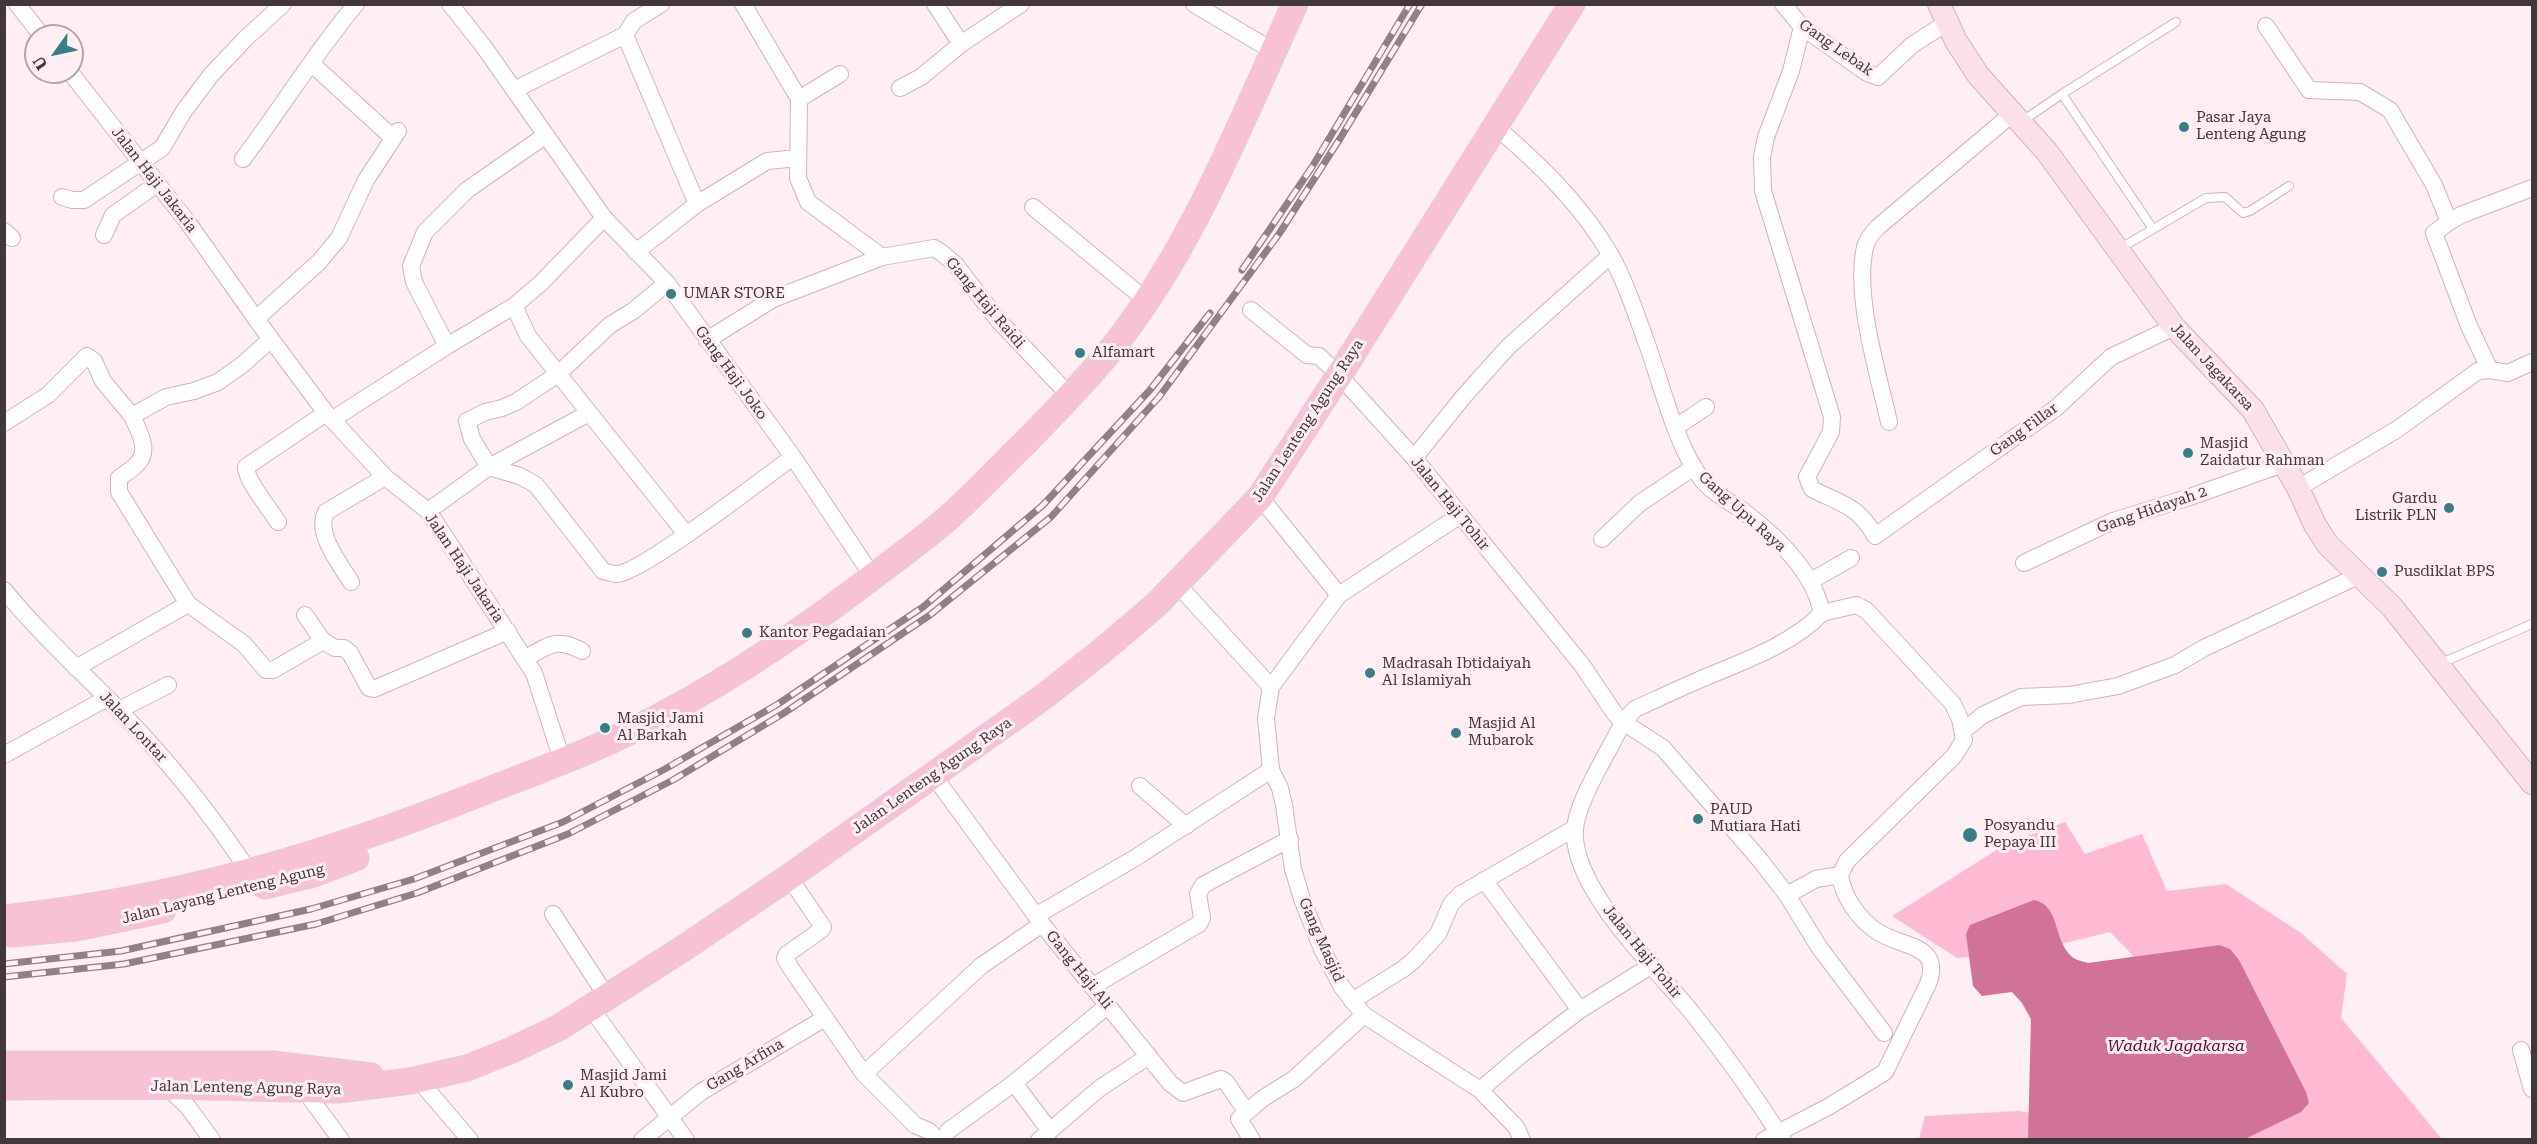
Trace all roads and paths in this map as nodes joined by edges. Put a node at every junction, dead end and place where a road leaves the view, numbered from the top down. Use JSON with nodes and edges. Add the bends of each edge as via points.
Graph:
{"nodes":[{"id":1,"x":283,"y":4,"type":"edge"},
{"id":2,"x":356,"y":4,"type":"edge"},
{"id":3,"x":661,"y":4,"type":"edge"},
{"id":4,"x":743,"y":4,"type":"edge"},
{"id":5,"x":935,"y":4,"type":"edge"},
{"id":6,"x":1021,"y":4,"type":"edge"},
{"id":7,"x":1194,"y":4,"type":"edge"},
{"id":8,"x":1295,"y":4,"type":"edge"},
{"id":9,"x":1572,"y":4,"type":"edge"},
{"id":10,"x":1783,"y":4,"type":"edge"},
{"id":11,"x":20,"y":6,"type":"edge"},
{"id":12,"x":458,"y":8,"type":"edge"},
{"id":13,"x":1943,"y":14,"type":"edge"},
{"id":14,"x":2176,"y":22,"type":"dead end"},
{"id":15,"x":33,"y":24,"type":"edge"},
{"id":16,"x":2266,"y":26,"type":"dead end"},
{"id":17,"x":1802,"y":27,"type":"junction"},
{"id":18,"x":625,"y":35,"type":"junction"},
{"id":19,"x":961,"y":44,"type":"junction"},
{"id":20,"x":1273,"y":51,"type":"junction"},
{"id":21,"x":312,"y":64,"type":"junction"},
{"id":22,"x":840,"y":74,"type":"dead end"},
{"id":23,"x":79,"y":84,"type":"edge"},
{"id":24,"x":900,"y":88,"type":"dead end"},
{"id":25,"x":514,"y":90,"type":"junction"},
{"id":26,"x":2062,"y":94,"type":"junction"},
{"id":27,"x":799,"y":99,"type":"junction"},
{"id":28,"x":2016,"y":118,"type":"junction"},
{"id":29,"x":1495,"y":126,"type":"junction"},
{"id":30,"x":546,"y":135,"type":"junction"},
{"id":31,"x":798,"y":158,"type":"junction"},
{"id":32,"x":243,"y":159,"type":"dead end"},
{"id":33,"x":141,"y":164,"type":"junction"},
{"id":34,"x":157,"y":184,"type":"junction"},
{"id":35,"x":2289,"y":186,"type":"dead end"},
{"id":36,"x":2532,"y":188,"type":"edge"},
{"id":37,"x":62,"y":197,"type":"dead end"},
{"id":38,"x":697,"y":204,"type":"junction"},
{"id":39,"x":1033,"y":207,"type":"dead end"},
{"id":40,"x":604,"y":218,"type":"junction"},
{"id":41,"x":2449,"y":222,"type":"junction"},
{"id":42,"x":2153,"y":229,"type":"junction"},
{"id":43,"x":104,"y":235,"type":"dead end"},
{"id":44,"x":2119,"y":249,"type":"junction"},
{"id":45,"x":636,"y":252,"type":"junction"},
{"id":46,"x":1611,"y":255,"type":"junction"},
{"id":47,"x":882,"y":257,"type":"junction"},
{"id":48,"x":667,"y":283,"type":"junction"},
{"id":49,"x":1146,"y":300,"type":"junction"},
{"id":50,"x":514,"y":306,"type":"junction"},
{"id":51,"x":1251,"y":310,"type":"dead end"},
{"id":52,"x":256,"y":319,"type":"junction"},
{"id":53,"x":2174,"y":327,"type":"junction"},
{"id":54,"x":271,"y":339,"type":"junction"},
{"id":55,"x":707,"y":340,"type":"junction"},
{"id":56,"x":447,"y":346,"type":"junction"},
{"id":57,"x":2532,"y":362,"type":"edge"},
{"id":58,"x":2490,"y":370,"type":"junction"},
{"id":59,"x":558,"y":374,"type":"junction"},
{"id":60,"x":1339,"y":375,"type":"junction"},
{"id":61,"x":1071,"y":397,"type":"junction"},
{"id":62,"x":1706,"y":407,"type":"dead end"},
{"id":63,"x":589,"y":413,"type":"junction"},
{"id":64,"x":132,"y":416,"type":"junction"},
{"id":65,"x":330,"y":416,"type":"junction"},
{"id":66,"x":1889,"y":422,"type":"dead end"},
{"id":67,"x":4,"y":423,"type":"edge"},
{"id":68,"x":1676,"y":427,"type":"junction"},
{"id":69,"x":793,"y":457,"type":"junction"},
{"id":70,"x":1414,"y":458,"type":"junction"},
{"id":71,"x":2283,"y":464,"type":"junction"},
{"id":72,"x":489,"y":467,"type":"junction"},
{"id":73,"x":1694,"y":467,"type":"junction"},
{"id":74,"x":385,"y":477,"type":"junction"},
{"id":75,"x":2298,"y":488,"type":"junction"},
{"id":76,"x":1260,"y":497,"type":"junction"},
{"id":77,"x":428,"y":511,"type":"junction"},
{"id":78,"x":1459,"y":516,"type":"junction"},
{"id":79,"x":278,"y":522,"type":"dead end"},
{"id":80,"x":686,"y":534,"type":"junction"},
{"id":81,"x":1602,"y":539,"type":"dead end"},
{"id":82,"x":1851,"y":558,"type":"dead end"},
{"id":83,"x":2024,"y":563,"type":"dead end"},
{"id":84,"x":2360,"y":574,"type":"junction"},
{"id":85,"x":873,"y":577,"type":"junction"},
{"id":86,"x":1811,"y":581,"type":"junction"},
{"id":87,"x":351,"y":582,"type":"dead end"},
{"id":88,"x":1177,"y":584,"type":"junction"},
{"id":89,"x":4,"y":590,"type":"edge"},
{"id":90,"x":1339,"y":595,"type":"junction"},
{"id":91,"x":188,"y":604,"type":"junction"},
{"id":92,"x":1822,"y":613,"type":"junction"},
{"id":93,"x":305,"y":615,"type":"dead end"},
{"id":94,"x":2532,"y":624,"type":"edge"},
{"id":95,"x":508,"y":631,"type":"junction"},
{"id":96,"x":323,"y":641,"type":"junction"},
{"id":97,"x":582,"y":651,"type":"dead end"},
{"id":98,"x":526,"y":658,"type":"junction"},
{"id":99,"x":2439,"y":665,"type":"junction"},
{"id":100,"x":76,"y":668,"type":"junction"},
{"id":101,"x":168,"y":684,"type":"dead end"},
{"id":102,"x":1270,"y":687,"type":"junction"},
{"id":103,"x":107,"y":698,"type":"junction"},
{"id":104,"x":119,"y":710,"type":"junction"},
{"id":105,"x":1623,"y":722,"type":"junction"},
{"id":106,"x":1963,"y":731,"type":"junction"},
{"id":107,"x":4,"y":755,"type":"edge"},
{"id":108,"x":562,"y":760,"type":"junction"},
{"id":109,"x":1270,"y":770,"type":"junction"},
{"id":110,"x":933,"y":775,"type":"junction"},
{"id":111,"x":2532,"y":783,"type":"edge"},
{"id":112,"x":1140,"y":786,"type":"dead end"},
{"id":113,"x":1186,"y":826,"type":"junction"},
{"id":114,"x":1575,"y":828,"type":"junction"},
{"id":115,"x":1290,"y":839,"type":"junction"},
{"id":116,"x":250,"y":873,"type":"junction"},
{"id":117,"x":1840,"y":875,"type":"junction"},
{"id":118,"x":789,"y":877,"type":"junction"},
{"id":119,"x":1484,"y":880,"type":"junction"},
{"id":120,"x":1787,"y":895,"type":"junction"},
{"id":121,"x":553,"y":914,"type":"dead end"},
{"id":122,"x":4,"y":918,"type":"edge"},
{"id":123,"x":1039,"y":920,"type":"junction"},
{"id":124,"x":4,"y":935,"type":"edge"},
{"id":125,"x":1652,"y":965,"type":"junction"},
{"id":126,"x":1093,"y":986,"type":"junction"},
{"id":127,"x":1352,"y":1001,"type":"junction"},
{"id":128,"x":599,"y":1003,"type":"junction"},
{"id":129,"x":1107,"y":1006,"type":"junction"},
{"id":130,"x":1580,"y":1010,"type":"junction"},
{"id":131,"x":1364,"y":1015,"type":"junction"},
{"id":132,"x":825,"y":1018,"type":"junction"},
{"id":133,"x":1884,"y":1033,"type":"dead end"},
{"id":134,"x":2521,"y":1050,"type":"dead end"},
{"id":135,"x":1149,"y":1056,"type":"junction"},
{"id":136,"x":4,"y":1064,"type":"edge"},
{"id":137,"x":864,"y":1074,"type":"junction"},
{"id":138,"x":414,"y":1080,"type":"junction"},
{"id":139,"x":1014,"y":1083,"type":"junction"},
{"id":140,"x":166,"y":1086,"type":"junction"},
{"id":141,"x":4,"y":1087,"type":"edge"},
{"id":142,"x":2532,"y":1089,"type":"edge"},
{"id":143,"x":1480,"y":1090,"type":"junction"},
{"id":144,"x":305,"y":1091,"type":"junction"},
{"id":145,"x":1246,"y":1110,"type":"junction"},
{"id":146,"x":668,"y":1117,"type":"junction"},
{"id":147,"x":1044,"y":1135,"type":"edge"},
{"id":148,"x":943,"y":1136,"type":"edge"},
{"id":149,"x":1775,"y":1137,"type":"edge"},
{"id":150,"x":212,"y":1140,"type":"edge"},
{"id":151,"x":341,"y":1140,"type":"edge"},
{"id":152,"x":470,"y":1140,"type":"edge"},
{"id":153,"x":642,"y":1140,"type":"edge"},
{"id":154,"x":686,"y":1140,"type":"edge"},
{"id":155,"x":1252,"y":1140,"type":"edge"},
{"id":156,"x":1522,"y":1140,"type":"edge"}],
"edges":[{"from":1,"to":33,"type":"street","via":[[211,75],[162,148]]},
{"from":2,"to":21,"type":"street"},
{"from":3,"to":18,"type":"street","via":[[634,21]]},
{"from":4,"to":27,"type":"street"},
{"from":5,"to":19,"type":"street"},
{"from":6,"to":19,"type":"street"},
{"from":7,"to":20,"type":"street"},
{"from":8,"to":20,"type":"main road"},
{"from":9,"to":29,"type":"main road","name":"Jalan Lenteng Agung Raya"},
{"from":10,"to":17,"type":"street","name":"Gang Lebak"},
{"from":11,"to":15,"type":"street"},
{"from":12,"to":25,"type":"street","name":"Gang Haji Joko"},
{"from":13,"to":17,"type":"street","name":"Gang Lebak","via":[[1878,77]]},
{"from":13,"to":28,"type":"main road","name":"Jalan Jagakarsa","via":[[1978,75]]},
{"from":14,"to":26,"type":"lane"},
{"from":16,"to":41,"type":"street","via":[[2309,90],[2360,92],[2390,110],[2434,185]]},
{"from":17,"to":53,"type":"street","name":"Gang Fillar","via":[[1791,71],[1766,137],[1763,191],[1832,417],[1831,432],[1810,469],[1808,483],[1819,492],[1848,504],[1875,536],[2056,408],[2111,357]]},
{"from":18,"to":25,"type":"street"},
{"from":18,"to":38,"type":"street"},
{"from":19,"to":24,"type":"street"},
{"from":20,"to":49,"type":"main road","via":[[1203,206]]},
{"from":21,"to":32,"type":"street"},
{"from":21,"to":52,"type":"street","via":[[395,134],[366,180],[339,238],[319,262]]},
{"from":22,"to":27,"type":"street"},
{"from":23,"to":33,"type":"street","name":"Jalan Haji Jakaria"},
{"from":25,"to":30,"type":"street","name":"Gang Haji Joko"},
{"from":26,"to":28,"type":"lane"},
{"from":26,"to":42,"type":"lane"},
{"from":27,"to":31,"type":"street"},
{"from":28,"to":44,"type":"main road","name":"Jalan Jagakarsa","via":[[2047,152]]},
{"from":28,"to":66,"type":"street","via":[[1878,228],[1866,245],[1866,308]]},
{"from":29,"to":46,"type":"street","name":"Gang Upu Raya","via":[[1586,218]]},
{"from":29,"to":60,"type":"main road","name":"Jalan Lenteng Agung Raya"},
{"from":30,"to":40,"type":"street","name":"Gang Haji Joko"},
{"from":30,"to":56,"type":"street","via":[[467,190],[425,232],[411,266],[414,282]]},
{"from":31,"to":38,"type":"street","via":[[767,161]]},
{"from":31,"to":47,"type":"street","via":[[798,178],[808,202]]},
{"from":33,"to":34,"type":"street","name":"Jalan Haji Jakaria"},
{"from":33,"to":37,"type":"street","via":[[84,200]]},
{"from":34,"to":43,"type":"street","via":[[113,215]]},
{"from":34,"to":52,"type":"street","name":"Jalan Haji Jakaria"},
{"from":35,"to":42,"type":"lane","via":[[2243,213],[2225,197],[2206,198]]},
{"from":36,"to":41,"type":"street"},
{"from":38,"to":45,"type":"street"},
{"from":39,"to":49,"type":"street"},
{"from":40,"to":45,"type":"street","name":"Gang Haji Joko"},
{"from":40,"to":50,"type":"street"},
{"from":41,"to":58,"type":"street","via":[[2434,233]]},
{"from":42,"to":44,"type":"lane"},
{"from":44,"to":53,"type":"main road","name":"Jalan Jagakarsa"},
{"from":45,"to":48,"type":"street","name":"Gang Haji Joko"},
{"from":46,"to":68,"type":"street","name":"Gang Upu Raya"},
{"from":46,"to":70,"type":"street","via":[[1508,347]]},
{"from":47,"to":55,"type":"street","name":"Gang Haji Raidi","via":[[773,299]]},
{"from":47,"to":61,"type":"street","name":"Gang Haji Raidi","via":[[934,248],[942,253],[1015,339]]},
{"from":48,"to":55,"type":"street","name":"Gang Haji Joko"},
{"from":48,"to":59,"type":"street","via":[[610,325]]},
{"from":49,"to":61,"type":"main road"},
{"from":50,"to":56,"type":"street"},
{"from":50,"to":59,"type":"street","via":[[528,336]]},
{"from":51,"to":60,"type":"street","name":"Jalan Haji Tohir","via":[[1307,355],[1319,356]]},
{"from":52,"to":54,"type":"street","name":"Jalan Haji Jakaria"},
{"from":53,"to":71,"type":"main road","name":"Jalan Jagakarsa","via":[[2253,410]]},
{"from":54,"to":64,"type":"street","via":[[218,382],[166,397]]},
{"from":54,"to":65,"type":"street","name":"Jalan Haji Jakaria"},
{"from":55,"to":69,"type":"street","name":"Gang Haji Joko"},
{"from":56,"to":65,"type":"street"},
{"from":57,"to":58,"type":"street","via":[[2508,373]]},
{"from":58,"to":75,"type":"street","via":[[2478,371],[2396,430]]},
{"from":59,"to":63,"type":"street"},
{"from":59,"to":72,"type":"street","via":[[516,402],[468,421],[472,439]]},
{"from":60,"to":70,"type":"street","name":"Jalan Haji Tohir"},
{"from":60,"to":76,"type":"main road","name":"Jalan Lenteng Agung Raya"},
{"from":61,"to":85,"type":"main road","via":[[947,519]]},
{"from":62,"to":68,"type":"street"},
{"from":63,"to":72,"type":"street"},
{"from":63,"to":80,"type":"street"},
{"from":64,"to":67,"type":"street","via":[[87,356],[48,395]]},
{"from":64,"to":91,"type":"street","via":[[144,442],[144,452],[137,465],[119,478],[119,492]]},
{"from":65,"to":74,"type":"street","name":"Jalan Haji Jakaria"},
{"from":65,"to":79,"type":"street","via":[[246,467]]},
{"from":68,"to":73,"type":"street","name":"Gang Upu Raya"},
{"from":69,"to":80,"type":"street"},
{"from":69,"to":85,"type":"street","name":"Gang Haji Joko"},
{"from":70,"to":78,"type":"street","name":"Jalan Haji Tohir"},
{"from":71,"to":75,"type":"main road","name":"Jalan Jagakarsa"},
{"from":71,"to":83,"type":"street","name":"Gang Hidayah 2","via":[[2113,521]]},
{"from":72,"to":77,"type":"street"},
{"from":72,"to":80,"type":"street","via":[[536,485],[603,571],[616,574],[633,568]]},
{"from":73,"to":81,"type":"street","via":[[1640,503]]},
{"from":73,"to":86,"type":"street","name":"Gang Upu Raya","via":[[1703,481],[1784,548]]},
{"from":74,"to":77,"type":"street","name":"Jalan Haji Jakaria"},
{"from":74,"to":87,"type":"street","via":[[326,512],[321,523],[331,550]]},
{"from":75,"to":84,"type":"main road","name":"Jalan Jagakarsa","via":[[2328,545]]},
{"from":76,"to":88,"type":"main road","name":"Jalan Lenteng Agung Raya"},
{"from":76,"to":90,"type":"street"},
{"from":77,"to":95,"type":"street","name":"Jalan Haji Jakaria"},
{"from":78,"to":90,"type":"street"},
{"from":78,"to":105,"type":"street","name":"Jalan Haji Tohir","via":[[1582,664]]},
{"from":82,"to":86,"type":"street"},
{"from":84,"to":99,"type":"main road","name":"Jalan Jagakarsa"},
{"from":84,"to":106,"type":"street","via":[[2175,665],[2118,686],[2020,698],[1983,715]]},
{"from":85,"to":108,"type":"main road","via":[[786,641],[707,691],[638,728]]},
{"from":86,"to":92,"type":"street","name":"Gang Upu Raya"},
{"from":88,"to":102,"type":"street"},
{"from":88,"to":110,"type":"main road","name":"Jalan Lenteng Agung Raya","via":[[1132,626],[1042,698]]},
{"from":89,"to":100,"type":"street","name":"Jalan Lontar"},
{"from":90,"to":102,"type":"street"},
{"from":91,"to":96,"type":"street","via":[[244,644],[266,670],[273,670]]},
{"from":91,"to":100,"type":"street"},
{"from":92,"to":105,"type":"street","via":[[1793,636],[1635,709]]},
{"from":92,"to":106,"type":"street","via":[[1856,605],[1866,610],[1944,693]]},
{"from":93,"to":96,"type":"street"},
{"from":94,"to":99,"type":"lane"},
{"from":95,"to":96,"type":"street","via":[[374,689],[369,688],[350,653]]},
{"from":95,"to":98,"type":"street","name":"Jalan Haji Jakaria"},
{"from":97,"to":98,"type":"street","via":[[556,642]]},
{"from":98,"to":108,"type":"street","name":"Jalan Haji Jakaria"},
{"from":99,"to":111,"type":"main road","name":"Jalan Jagakarsa"},
{"from":100,"to":103,"type":"street","name":"Jalan Lontar"},
{"from":101,"to":104,"type":"street"},
{"from":102,"to":109,"type":"street","name":"Gang Masjid","via":[[1266,718]]},
{"from":103,"to":104,"type":"street","name":"Jalan Lontar"},
{"from":103,"to":107,"type":"street"},
{"from":104,"to":116,"type":"street","name":"Jalan Lontar","via":[[193,792]]},
{"from":105,"to":114,"type":"street","via":[[1588,792]]},
{"from":105,"to":120,"type":"street","name":"Jalan Haji Tohir","via":[[1663,748]]},
{"from":106,"to":117,"type":"street","via":[[1964,740],[1954,756],[1847,861]]},
{"from":108,"to":116,"type":"main road","via":[[356,841]]},
{"from":108,"to":124,"type":"main road","name":"Jalan Layang Lenteng Agung","via":[[464,817],[314,874],[76,928]]},
{"from":109,"to":113,"type":"street"},
{"from":109,"to":115,"type":"street","name":"Gang Masjid","via":[[1282,797]]},
{"from":110,"to":118,"type":"main road","name":"Jalan Lenteng Agung Raya"},
{"from":110,"to":123,"type":"street","name":"Gang Haji Ali"},
{"from":112,"to":113,"type":"street"},
{"from":113,"to":123,"type":"street"},
{"from":114,"to":119,"type":"street"},
{"from":114,"to":125,"type":"street","name":"Jalan Haji Tohir","via":[[1576,846],[1590,883],[1619,927]]},
{"from":115,"to":126,"type":"street","via":[[1203,885],[1198,894],[1202,918],[1198,924]]},
{"from":115,"to":127,"type":"street","name":"Gang Masjid","via":[[1302,899],[1322,949]]},
{"from":116,"to":122,"type":"main road","via":[[71,910]]},
{"from":117,"to":120,"type":"street","via":[[1816,879]]},
{"from":117,"to":149,"type":"street","via":[[1844,891],[1868,924],[1888,938],[1921,949],[1933,970],[1885,1072]]},
{"from":118,"to":128,"type":"main road","name":"Jalan Lenteng Agung Raya"},
{"from":118,"to":132,"type":"street","via":[[824,927],[785,958]]},
{"from":119,"to":127,"type":"street","via":[[1451,904],[1438,934],[1414,960]]},
{"from":119,"to":130,"type":"street"},
{"from":120,"to":133,"type":"street","name":"Jalan Haji Tohir","via":[[1819,947]]},
{"from":121,"to":128,"type":"street","via":[[579,955]]},
{"from":123,"to":126,"type":"street","name":"Gang Haji Ali"},
{"from":123,"to":137,"type":"street","via":[[981,966]]},
{"from":125,"to":130,"type":"street"},
{"from":125,"to":149,"type":"street","name":"Jalan Haji Tohir","via":[[1727,1058]]},
{"from":126,"to":129,"type":"street","name":"Gang Haji Ali"},
{"from":127,"to":131,"type":"street","name":"Gang Masjid"},
{"from":128,"to":138,"type":"main road","name":"Jalan Lenteng Agung Raya","via":[[512,1050],[467,1068]]},
{"from":128,"to":146,"type":"street"},
{"from":129,"to":135,"type":"street","name":"Gang Haji Ali"},
{"from":129,"to":139,"type":"street"},
{"from":130,"to":143,"type":"street"},
{"from":131,"to":143,"type":"street","name":"Gang Masjid"},
{"from":131,"to":145,"type":"street","via":[[1294,1079]]},
{"from":132,"to":137,"type":"street"},
{"from":132,"to":146,"type":"street","name":"Gang Arfina","via":[[701,1092]]},
{"from":134,"to":142,"type":"street"},
{"from":135,"to":145,"type":"street","name":"Gang Haji Ali","via":[[1183,1093],[1221,1078]]},
{"from":135,"to":147,"type":"street","via":[[1100,1088]]},
{"from":136,"to":138,"type":"main road","via":[[273,1064]]},
{"from":137,"to":148,"type":"street","via":[[915,1125]]},
{"from":138,"to":144,"type":"main road","name":"Jalan Lenteng Agung Raya"},
{"from":138,"to":152,"type":"street"},
{"from":139,"to":147,"type":"street"},
{"from":139,"to":148,"type":"street"},
{"from":140,"to":141,"type":"main road","name":"Jalan Lenteng Agung Raya"},
{"from":140,"to":144,"type":"main road","name":"Jalan Lenteng Agung Raya"},
{"from":140,"to":150,"type":"street","via":[[188,1107]]},
{"from":143,"to":156,"type":"street","name":"Gang Masjid","via":[[1516,1127]]},
{"from":144,"to":151,"type":"street"},
{"from":145,"to":155,"type":"street","via":[[1239,1119]]},
{"from":146,"to":153,"type":"street","name":"Gang Arfina"},
{"from":146,"to":154,"type":"street"}]}
